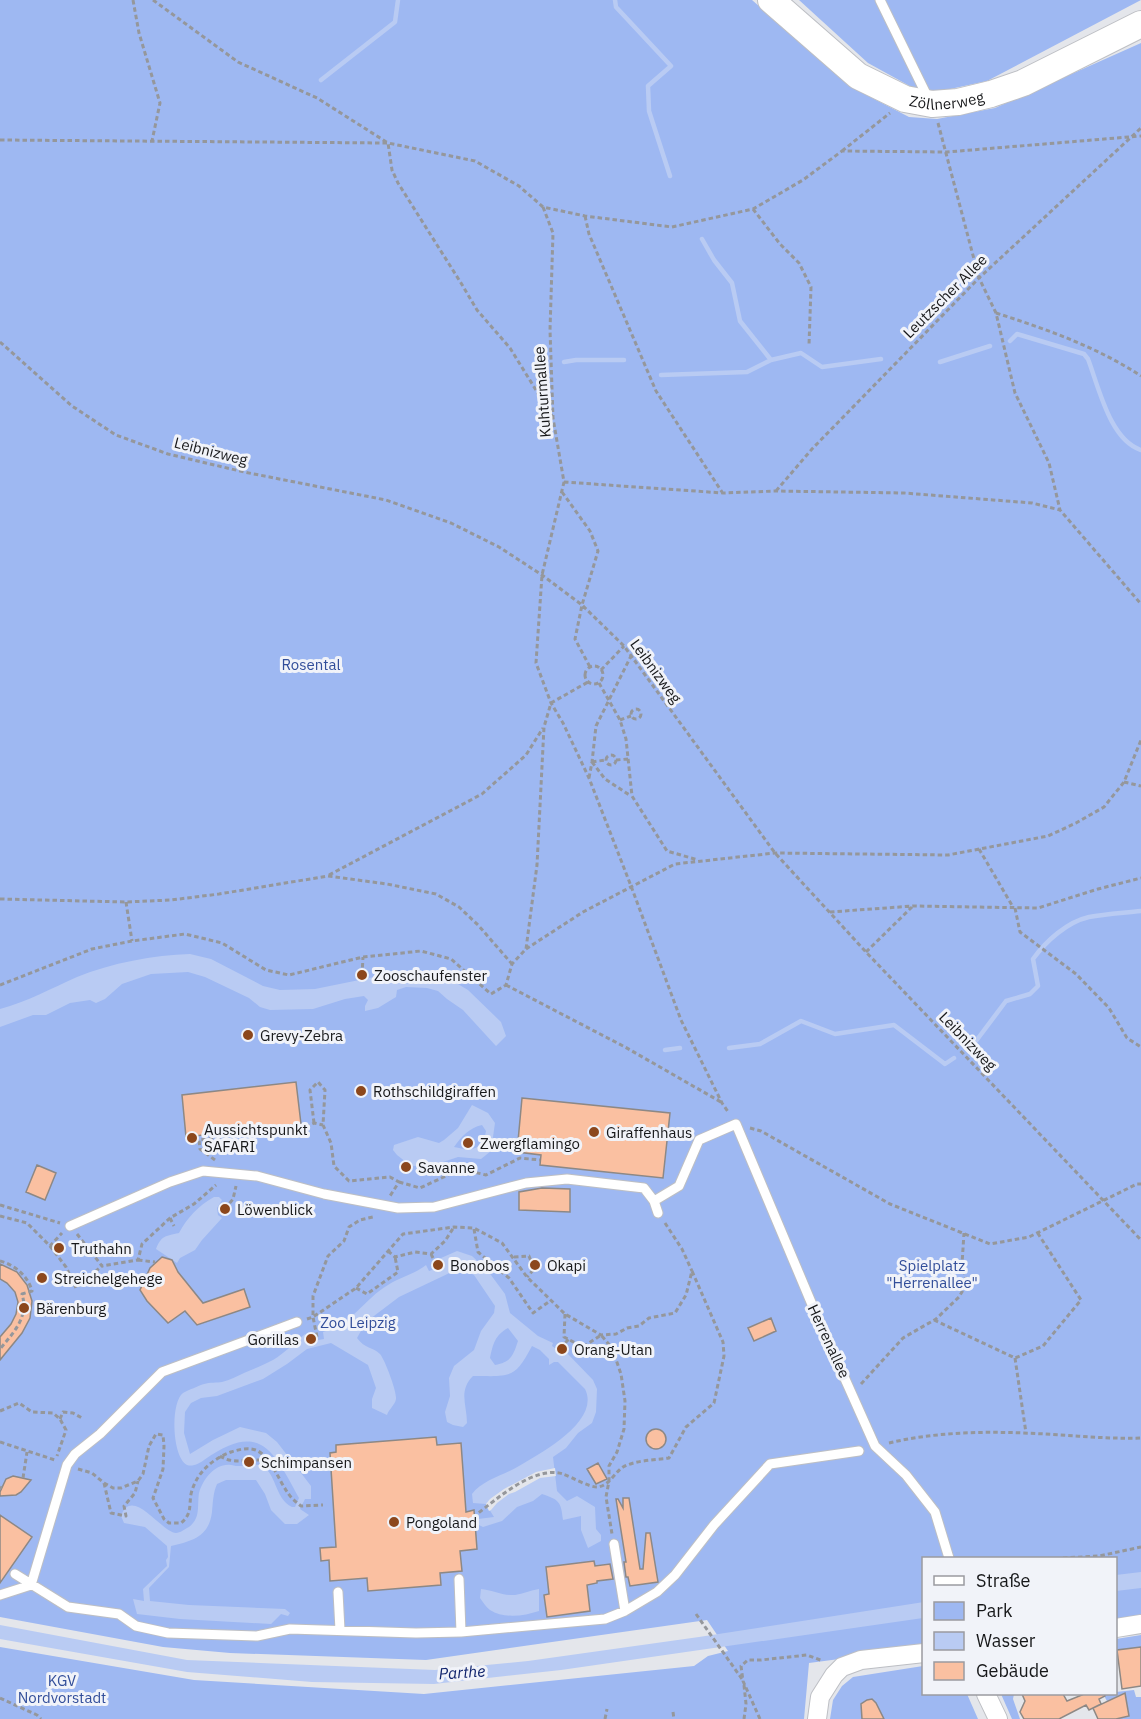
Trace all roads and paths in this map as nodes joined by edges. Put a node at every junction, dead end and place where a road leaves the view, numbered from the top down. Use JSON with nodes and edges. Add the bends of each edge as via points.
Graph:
{"nodes":[{"id":1,"x":133,"y":0,"type":"edge"},
{"id":2,"x":153,"y":0,"type":"edge"},
{"id":3,"x":771,"y":0,"type":"edge"},
{"id":4,"x":880,"y":0,"type":"edge"},
{"id":5,"x":1141,"y":24,"type":"edge"},
{"id":6,"x":905,"y":99,"type":"junction"},
{"id":7,"x":932,"y":104,"type":"junction"},
{"id":8,"x":1141,"y":128,"type":"edge"},
{"id":9,"x":1141,"y":136,"type":"edge"},
{"id":10,"x":1131,"y":137,"type":"junction"},
{"id":11,"x":0,"y":140,"type":"edge"},
{"id":12,"x":152,"y":141,"type":"junction"},
{"id":13,"x":388,"y":143,"type":"junction"},
{"id":14,"x":842,"y":151,"type":"junction"},
{"id":15,"x":947,"y":152,"type":"junction"},
{"id":16,"x":543,"y":207,"type":"junction"},
{"id":17,"x":753,"y":209,"type":"junction"},
{"id":18,"x":585,"y":216,"type":"junction"},
{"id":19,"x":980,"y":278,"type":"junction"},
{"id":20,"x":996,"y":313,"type":"junction"},
{"id":21,"x":0,"y":342,"type":"edge"},
{"id":22,"x":809,"y":345,"type":"dead end"},
{"id":23,"x":1141,"y":376,"type":"edge"},
{"id":24,"x":554,"y":418,"type":"junction"},
{"id":25,"x":564,"y":482,"type":"junction"},
{"id":26,"x":776,"y":491,"type":"junction"},
{"id":27,"x":562,"y":492,"type":"junction"},
{"id":28,"x":723,"y":493,"type":"junction"},
{"id":29,"x":1059,"y":510,"type":"junction"},
{"id":30,"x":542,"y":575,"type":"junction"},
{"id":31,"x":1141,"y":604,"type":"edge"},
{"id":32,"x":582,"y":605,"type":"junction"},
{"id":33,"x":624,"y":646,"type":"junction"},
{"id":34,"x":631,"y":656,"type":"junction"},
{"id":35,"x":590,"y":668,"type":"junction"},
{"id":36,"x":601,"y":670,"type":"junction"},
{"id":37,"x":588,"y":682,"type":"junction"},
{"id":38,"x":599,"y":682,"type":"junction"},
{"id":39,"x":608,"y":702,"type":"junction"},
{"id":40,"x":551,"y":704,"type":"junction"},
{"id":41,"x":631,"y":716,"type":"dead end"},
{"id":42,"x":620,"y":720,"type":"junction"},
{"id":43,"x":544,"y":728,"type":"junction"},
{"id":44,"x":1141,"y":740,"type":"edge"},
{"id":45,"x":628,"y":759,"type":"junction"},
{"id":46,"x":605,"y":760,"type":"junction"},
{"id":47,"x":616,"y":760,"type":"junction"},
{"id":48,"x":592,"y":762,"type":"junction"},
{"id":49,"x":589,"y":778,"type":"junction"},
{"id":50,"x":1124,"y":782,"type":"junction"},
{"id":51,"x":1141,"y":786,"type":"edge"},
{"id":52,"x":632,"y":796,"type":"junction"},
{"id":53,"x":979,"y":849,"type":"dead end"},
{"id":54,"x":775,"y":853,"type":"junction"},
{"id":55,"x":700,"y":861,"type":"junction"},
{"id":56,"x":328,"y":876,"type":"junction"},
{"id":57,"x":1141,"y":878,"type":"edge"},
{"id":58,"x":631,"y":886,"type":"junction"},
{"id":59,"x":0,"y":898,"type":"edge"},
{"id":60,"x":126,"y":902,"type":"junction"},
{"id":61,"x":913,"y":906,"type":"junction"},
{"id":62,"x":1015,"y":908,"type":"junction"},
{"id":63,"x":830,"y":912,"type":"junction"},
{"id":64,"x":132,"y":941,"type":"junction"},
{"id":65,"x":526,"y":949,"type":"junction"},
{"id":66,"x":866,"y":952,"type":"junction"},
{"id":67,"x":363,"y":957,"type":"junction"},
{"id":68,"x":512,"y":964,"type":"junction"},
{"id":69,"x":362,"y":975,"type":"dead end"},
{"id":70,"x":0,"y":985,"type":"edge"},
{"id":71,"x":507,"y":985,"type":"junction"},
{"id":72,"x":1141,"y":1047,"type":"edge"},
{"id":73,"x":314,"y":1123,"type":"junction"},
{"id":74,"x":736,"y":1124,"type":"junction"},
{"id":75,"x":324,"y":1125,"type":"junction"},
{"id":76,"x":540,"y":1160,"type":"dead end"},
{"id":77,"x":231,"y":1173,"type":"junction"},
{"id":78,"x":399,"y":1182,"type":"junction"},
{"id":79,"x":1141,"y":1184,"type":"edge"},
{"id":80,"x":654,"y":1201,"type":"junction"},
{"id":81,"x":1103,"y":1201,"type":"junction"},
{"id":82,"x":0,"y":1205,"type":"edge"},
{"id":83,"x":385,"y":1205,"type":"junction"},
{"id":84,"x":225,"y":1209,"type":"dead end"},
{"id":85,"x":658,"y":1213,"type":"joint"},
{"id":86,"x":0,"y":1216,"type":"edge"},
{"id":87,"x":170,"y":1218,"type":"junction"},
{"id":88,"x":70,"y":1226,"type":"junction"},
{"id":89,"x":174,"y":1226,"type":"dead end"},
{"id":90,"x":454,"y":1227,"type":"junction"},
{"id":91,"x":474,"y":1228,"type":"junction"},
{"id":92,"x":1037,"y":1232,"type":"junction"},
{"id":93,"x":964,"y":1233,"type":"junction"},
{"id":94,"x":1141,"y":1240,"type":"edge"},
{"id":95,"x":50,"y":1246,"type":"junction"},
{"id":96,"x":388,"y":1250,"type":"junction"},
{"id":97,"x":431,"y":1254,"type":"junction"},
{"id":98,"x":395,"y":1257,"type":"junction"},
{"id":99,"x":514,"y":1257,"type":"junction"},
{"id":100,"x":138,"y":1260,"type":"junction"},
{"id":101,"x":0,"y":1261,"type":"edge"},
{"id":102,"x":155,"y":1262,"type":"dead end"},
{"id":103,"x":102,"y":1266,"type":"junction"},
{"id":104,"x":437,"y":1266,"type":"dead end"},
{"id":105,"x":692,"y":1271,"type":"junction"},
{"id":106,"x":527,"y":1277,"type":"junction"},
{"id":107,"x":356,"y":1288,"type":"junction"},
{"id":108,"x":550,"y":1301,"type":"junction"},
{"id":109,"x":565,"y":1314,"type":"junction"},
{"id":110,"x":313,"y":1317,"type":"junction"},
{"id":111,"x":934,"y":1320,"type":"junction"},
{"id":112,"x":297,"y":1322,"type":"joint"},
{"id":113,"x":601,"y":1335,"type":"junction"},
{"id":114,"x":317,"y":1337,"type":"dead end"},
{"id":115,"x":569,"y":1339,"type":"junction"},
{"id":116,"x":561,"y":1348,"type":"dead end"},
{"id":117,"x":0,"y":1349,"type":"edge"},
{"id":118,"x":1015,"y":1358,"type":"junction"},
{"id":119,"x":852,"y":1390,"type":"junction"},
{"id":120,"x":0,"y":1411,"type":"edge"},
{"id":121,"x":60,"y":1419,"type":"junction"},
{"id":122,"x":82,"y":1419,"type":"dead end"},
{"id":123,"x":1026,"y":1433,"type":"junction"},
{"id":124,"x":1141,"y":1438,"type":"edge"},
{"id":125,"x":0,"y":1442,"type":"edge"},
{"id":126,"x":875,"y":1446,"type":"junction"},
{"id":127,"x":859,"y":1451,"type":"dead end"},
{"id":128,"x":27,"y":1452,"type":"junction"},
{"id":129,"x":58,"y":1453,"type":"dead end"},
{"id":130,"x":220,"y":1456,"type":"junction"},
{"id":131,"x":267,"y":1461,"type":"junction"},
{"id":132,"x":67,"y":1466,"type":"junction"},
{"id":133,"x":23,"y":1478,"type":"dead end"},
{"id":134,"x":138,"y":1481,"type":"junction"},
{"id":135,"x":609,"y":1481,"type":"junction"},
{"id":136,"x":104,"y":1483,"type":"junction"},
{"id":137,"x":323,"y":1505,"type":"dead end"},
{"id":138,"x":477,"y":1514,"type":"dead end"},
{"id":139,"x":614,"y":1544,"type":"joint"},
{"id":140,"x":1141,"y":1547,"type":"edge"},
{"id":141,"x":949,"y":1557,"type":"edge"},
{"id":142,"x":1081,"y":1557,"type":"edge"},
{"id":143,"x":15,"y":1574,"type":"dead end"},
{"id":144,"x":459,"y":1579,"type":"dead end"},
{"id":145,"x":31,"y":1585,"type":"junction"},
{"id":146,"x":339,"y":1592,"type":"dead end"},
{"id":147,"x":0,"y":1595,"type":"edge"},
{"id":148,"x":625,"y":1611,"type":"junction"},
{"id":149,"x":696,"y":1614,"type":"dead end"},
{"id":150,"x":1141,"y":1624,"type":"edge"},
{"id":151,"x":1117,"y":1628,"type":"edge"},
{"id":152,"x":340,"y":1630,"type":"junction"},
{"id":153,"x":461,"y":1632,"type":"junction"},
{"id":154,"x":922,"y":1653,"type":"edge"},
{"id":155,"x":823,"y":1661,"type":"dead end"},
{"id":156,"x":743,"y":1681,"type":"junction"},
{"id":157,"x":986,"y":1695,"type":"edge"},
{"id":158,"x":0,"y":1698,"type":"edge"},
{"id":159,"x":607,"y":1709,"type":"dead end"},
{"id":160,"x":673,"y":1712,"type":"dead end"},
{"id":161,"x":41,"y":1719,"type":"edge"},
{"id":162,"x":605,"y":1719,"type":"edge"},
{"id":163,"x":674,"y":1719,"type":"edge"},
{"id":164,"x":744,"y":1719,"type":"edge"},
{"id":165,"x":760,"y":1719,"type":"edge"},
{"id":166,"x":817,"y":1719,"type":"edge"},
{"id":167,"x":998,"y":1719,"type":"edge"}],
"edges":[{"from":1,"to":12,"type":"path","via":[[160,103]]},
{"from":2,"to":13,"type":"path","via":[[238,62],[317,98]]},
{"from":3,"to":6,"type":"main road","name":"Zöllnerweg","via":[[858,76]]},
{"from":4,"to":7,"type":"lane"},
{"from":5,"to":7,"type":"main road","name":"Zöllnerweg","via":[[1023,83],[958,102]]},
{"from":6,"to":7,"type":"main road","name":"Zöllnerweg"},
{"from":6,"to":14,"type":"path"},
{"from":7,"to":15,"type":"path"},
{"from":8,"to":10,"type":"path","name":"Leutzscher Allee"},
{"from":9,"to":10,"type":"path"},
{"from":10,"to":15,"type":"path"},
{"from":10,"to":19,"type":"path","name":"Leutzscher Allee"},
{"from":11,"to":12,"type":"path"},
{"from":12,"to":13,"type":"path"},
{"from":13,"to":16,"type":"path","via":[[475,161],[519,186]]},
{"from":13,"to":24,"type":"path","via":[[398,183],[477,310],[510,348]]},
{"from":14,"to":15,"type":"path"},
{"from":14,"to":17,"type":"path","via":[[803,180]]},
{"from":15,"to":19,"type":"path"},
{"from":16,"to":18,"type":"path"},
{"from":16,"to":24,"type":"path","name":"Kuhturmallee","via":[[553,233],[550,330]]},
{"from":17,"to":18,"type":"path","via":[[672,227]]},
{"from":17,"to":22,"type":"path","via":[[799,263],[811,287]]},
{"from":18,"to":28,"type":"path","via":[[589,234],[656,391]]},
{"from":19,"to":20,"type":"path"},
{"from":19,"to":26,"type":"path","name":"Leutzscher Allee","via":[[812,449]]},
{"from":20,"to":23,"type":"path","via":[[1045,329]]},
{"from":20,"to":29,"type":"path","via":[[1015,393],[1049,463]]},
{"from":21,"to":30,"type":"path","name":"Leibnizweg","via":[[72,406],[116,435],[168,454],[386,500],[451,522]]},
{"from":24,"to":25,"type":"path","name":"Kuhturmallee"},
{"from":25,"to":27,"type":"path","name":"Kuhturmallee"},
{"from":25,"to":28,"type":"path"},
{"from":26,"to":28,"type":"path"},
{"from":26,"to":29,"type":"path","via":[[904,493],[1032,503]]},
{"from":27,"to":30,"type":"path","name":"Kuhturmallee"},
{"from":27,"to":32,"type":"path","via":[[591,531],[598,551]]},
{"from":29,"to":31,"type":"path"},
{"from":30,"to":32,"type":"path","name":"Leibnizweg"},
{"from":30,"to":40,"type":"path","name":"Kuhturmallee","via":[[536,663]]},
{"from":32,"to":33,"type":"path","name":"Leibnizweg"},
{"from":32,"to":35,"type":"path","via":[[575,639]]},
{"from":33,"to":34,"type":"path","name":"Leibnizweg"},
{"from":33,"to":36,"type":"path"},
{"from":34,"to":39,"type":"path"},
{"from":34,"to":54,"type":"path","name":"Leibnizweg"},
{"from":35,"to":36,"type":"path"},
{"from":35,"to":37,"type":"path","via":[[585,674]]},
{"from":36,"to":38,"type":"path"},
{"from":37,"to":38,"type":"path"},
{"from":37,"to":40,"type":"path"},
{"from":38,"to":39,"type":"path"},
{"from":39,"to":42,"type":"path"},
{"from":39,"to":48,"type":"path","via":[[596,726]]},
{"from":40,"to":43,"type":"path"},
{"from":40,"to":49,"type":"path","name":"Kuhturmallee"},
{"from":41,"to":42,"type":"path"},
{"from":42,"to":45,"type":"path"},
{"from":43,"to":56,"type":"path","via":[[526,755],[482,794]]},
{"from":43,"to":65,"type":"path","via":[[537,865]]},
{"from":44,"to":50,"type":"path"},
{"from":45,"to":47,"type":"path"},
{"from":45,"to":52,"type":"path"},
{"from":46,"to":47,"type":"path","via":[[609,765]]},
{"from":46,"to":47,"type":"path","via":[[612,755]]},
{"from":46,"to":48,"type":"path"},
{"from":48,"to":49,"type":"path"},
{"from":48,"to":52,"type":"path","via":[[605,779]]},
{"from":49,"to":58,"type":"path","name":"Kuhturmallee"},
{"from":50,"to":51,"type":"path"},
{"from":50,"to":54,"type":"path","via":[[1104,807],[1048,836],[948,855]]},
{"from":52,"to":55,"type":"path","via":[[668,850]]},
{"from":53,"to":62,"type":"path"},
{"from":54,"to":55,"type":"path"},
{"from":54,"to":63,"type":"path","name":"Leibnizweg"},
{"from":55,"to":58,"type":"path","via":[[675,864]]},
{"from":56,"to":60,"type":"path","via":[[219,894]]},
{"from":56,"to":68,"type":"path","via":[[436,894],[459,907]]},
{"from":57,"to":62,"type":"path","via":[[1038,908]]},
{"from":58,"to":65,"type":"path"},
{"from":58,"to":71,"type":"path","name":"Kuhturmallee","via":[[681,1020],[722,1103]]},
{"from":59,"to":60,"type":"path"},
{"from":60,"to":64,"type":"path"},
{"from":61,"to":62,"type":"path"},
{"from":61,"to":63,"type":"path"},
{"from":61,"to":66,"type":"path"},
{"from":62,"to":72,"type":"path","via":[[1020,932],[1076,974],[1109,1008],[1127,1038]]},
{"from":63,"to":66,"type":"path","name":"Leibnizweg"},
{"from":64,"to":67,"type":"path","via":[[185,934],[222,943],[266,970],[290,975]]},
{"from":64,"to":70,"type":"path","via":[[92,949]]},
{"from":65,"to":68,"type":"path"},
{"from":66,"to":81,"type":"path","name":"Leibnizweg"},
{"from":67,"to":69,"type":"path"},
{"from":67,"to":71,"type":"path","via":[[421,951],[451,959],[491,994]]},
{"from":68,"to":71,"type":"path"},
{"from":73,"to":75,"type":"path"},
{"from":73,"to":75,"type":"path","via":[[310,1090],[318,1082],[325,1090]]},
{"from":73,"to":77,"type":"path","via":[[199,1140],[200,1149]]},
{"from":74,"to":80,"type":"lane","via":[[699,1140],[679,1186]]},
{"from":74,"to":93,"type":"path","via":[[761,1131],[890,1204]]},
{"from":74,"to":119,"type":"lane","name":"Herrenallee"},
{"from":75,"to":78,"type":"path","via":[[334,1166],[349,1181],[390,1177]]},
{"from":76,"to":78,"type":"path","via":[[520,1158],[486,1175],[461,1169],[420,1188]]},
{"from":77,"to":83,"type":"lane"},
{"from":77,"to":84,"type":"path","via":[[236,1185],[233,1199]]},
{"from":77,"to":87,"type":"path"},
{"from":77,"to":88,"type":"lane","via":[[203,1171]]},
{"from":78,"to":83,"type":"path"},
{"from":79,"to":81,"type":"path"},
{"from":80,"to":83,"type":"lane","via":[[644,1188],[567,1179],[526,1183],[434,1207]]},
{"from":80,"to":85,"type":"lane"},
{"from":81,"to":92,"type":"path"},
{"from":81,"to":94,"type":"path","name":"Leibnizweg"},
{"from":82,"to":88,"type":"path"},
{"from":83,"to":110,"type":"path","via":[[376,1216],[349,1227],[344,1241],[328,1256],[313,1296]]},
{"from":85,"to":105,"type":"path"},
{"from":86,"to":95,"type":"path","via":[[27,1223]]},
{"from":87,"to":89,"type":"path"},
{"from":87,"to":100,"type":"path","via":[[142,1244]]},
{"from":88,"to":95,"type":"path"},
{"from":88,"to":103,"type":"path"},
{"from":90,"to":91,"type":"path"},
{"from":90,"to":96,"type":"path","via":[[403,1234]]},
{"from":90,"to":97,"type":"path"},
{"from":91,"to":99,"type":"path","via":[[502,1243]]},
{"from":91,"to":108,"type":"path","via":[[478,1251],[509,1278],[533,1313]]},
{"from":92,"to":93,"type":"path","via":[[990,1244]]},
{"from":92,"to":118,"type":"path","via":[[1081,1300],[1043,1346]]},
{"from":93,"to":111,"type":"path","via":[[962,1264],[967,1283],[959,1297]]},
{"from":95,"to":103,"type":"path","via":[[76,1288]]},
{"from":96,"to":98,"type":"path"},
{"from":96,"to":107,"type":"path"},
{"from":97,"to":98,"type":"path","via":[[416,1252]]},
{"from":97,"to":104,"type":"path"},
{"from":98,"to":107,"type":"path","via":[[398,1272],[367,1294]]},
{"from":99,"to":106,"type":"path"},
{"from":99,"to":106,"type":"path","via":[[529,1256],[534,1269]]},
{"from":100,"to":102,"type":"path"},
{"from":100,"to":103,"type":"path"},
{"from":101,"to":117,"type":"path","via":[[19,1270],[32,1291],[22,1294],[23,1316]]},
{"from":105,"to":113,"type":"path","via":[[686,1296],[675,1313],[650,1318],[616,1334]]},
{"from":105,"to":135,"type":"path","via":[[723,1342],[724,1356],[714,1403],[686,1427],[669,1458],[623,1467]]},
{"from":106,"to":108,"type":"path"},
{"from":107,"to":110,"type":"path"},
{"from":108,"to":109,"type":"path"},
{"from":109,"to":113,"type":"path"},
{"from":109,"to":115,"type":"path","via":[[564,1337]]},
{"from":110,"to":112,"type":"path"},
{"from":110,"to":114,"type":"path"},
{"from":111,"to":118,"type":"path"},
{"from":111,"to":119,"type":"path","via":[[903,1338]]},
{"from":112,"to":132,"type":"lane","via":[[162,1372]]},
{"from":113,"to":115,"type":"path","via":[[583,1347]]},
{"from":113,"to":135,"type":"path","via":[[612,1348],[623,1392],[624,1429],[609,1466]]},
{"from":115,"to":116,"type":"path"},
{"from":118,"to":123,"type":"path"},
{"from":119,"to":126,"type":"lane","name":"Herrenallee"},
{"from":120,"to":121,"type":"path","via":[[19,1403],[32,1412],[53,1413]]},
{"from":121,"to":122,"type":"path","via":[[63,1412]]},
{"from":121,"to":129,"type":"path","via":[[66,1430]]},
{"from":123,"to":124,"type":"path"},
{"from":123,"to":126,"type":"path","via":[[958,1433]]},
{"from":125,"to":128,"type":"path"},
{"from":126,"to":141,"type":"lane","name":"Herrenallee","via":[[906,1475],[935,1512]]},
{"from":127,"to":148,"type":"lane","via":[[770,1464],[675,1575],[657,1592]]},
{"from":128,"to":132,"type":"path"},
{"from":128,"to":133,"type":"path"},
{"from":130,"to":131,"type":"path","via":[[227,1461]]},
{"from":130,"to":131,"type":"path","via":[[247,1448]]},
{"from":130,"to":134,"type":"path","via":[[200,1473],[191,1494],[190,1513],[182,1523],[164,1519],[153,1498],[163,1469],[163,1435],[156,1434],[149,1446]]},
{"from":131,"to":137,"type":"path","via":[[289,1496],[301,1506]]},
{"from":132,"to":136,"type":"path","via":[[92,1473]]},
{"from":132,"to":145,"type":"lane"},
{"from":134,"to":136,"type":"path","via":[[121,1488]]},
{"from":134,"to":136,"type":"path","via":[[135,1493],[124,1506],[126,1516],[111,1513]]},
{"from":135,"to":138,"type":"path","via":[[595,1488],[556,1472],[535,1476]]},
{"from":135,"to":139,"type":"path","via":[[606,1497]]},
{"from":139,"to":148,"type":"lane"},
{"from":140,"to":142,"type":"path"},
{"from":143,"to":145,"type":"lane"},
{"from":144,"to":153,"type":"lane"},
{"from":145,"to":147,"type":"lane"},
{"from":145,"to":152,"type":"lane","via":[[68,1607],[118,1614],[136,1626],[168,1633],[257,1636],[290,1629]]},
{"from":146,"to":152,"type":"lane"},
{"from":148,"to":153,"type":"lane","via":[[605,1619]]},
{"from":149,"to":156,"type":"path"},
{"from":150,"to":151,"type":"street"},
{"from":152,"to":153,"type":"lane"},
{"from":154,"to":166,"type":"street","via":[[861,1660],[842,1667],[820,1697]]},
{"from":155,"to":156,"type":"path","via":[[807,1655],[748,1660],[741,1666]]},
{"from":156,"to":164,"type":"path"},
{"from":156,"to":165,"type":"path"},
{"from":157,"to":167,"type":"street"},
{"from":158,"to":161,"type":"path"},
{"from":159,"to":162,"type":"path"},
{"from":160,"to":163,"type":"path"}]}
